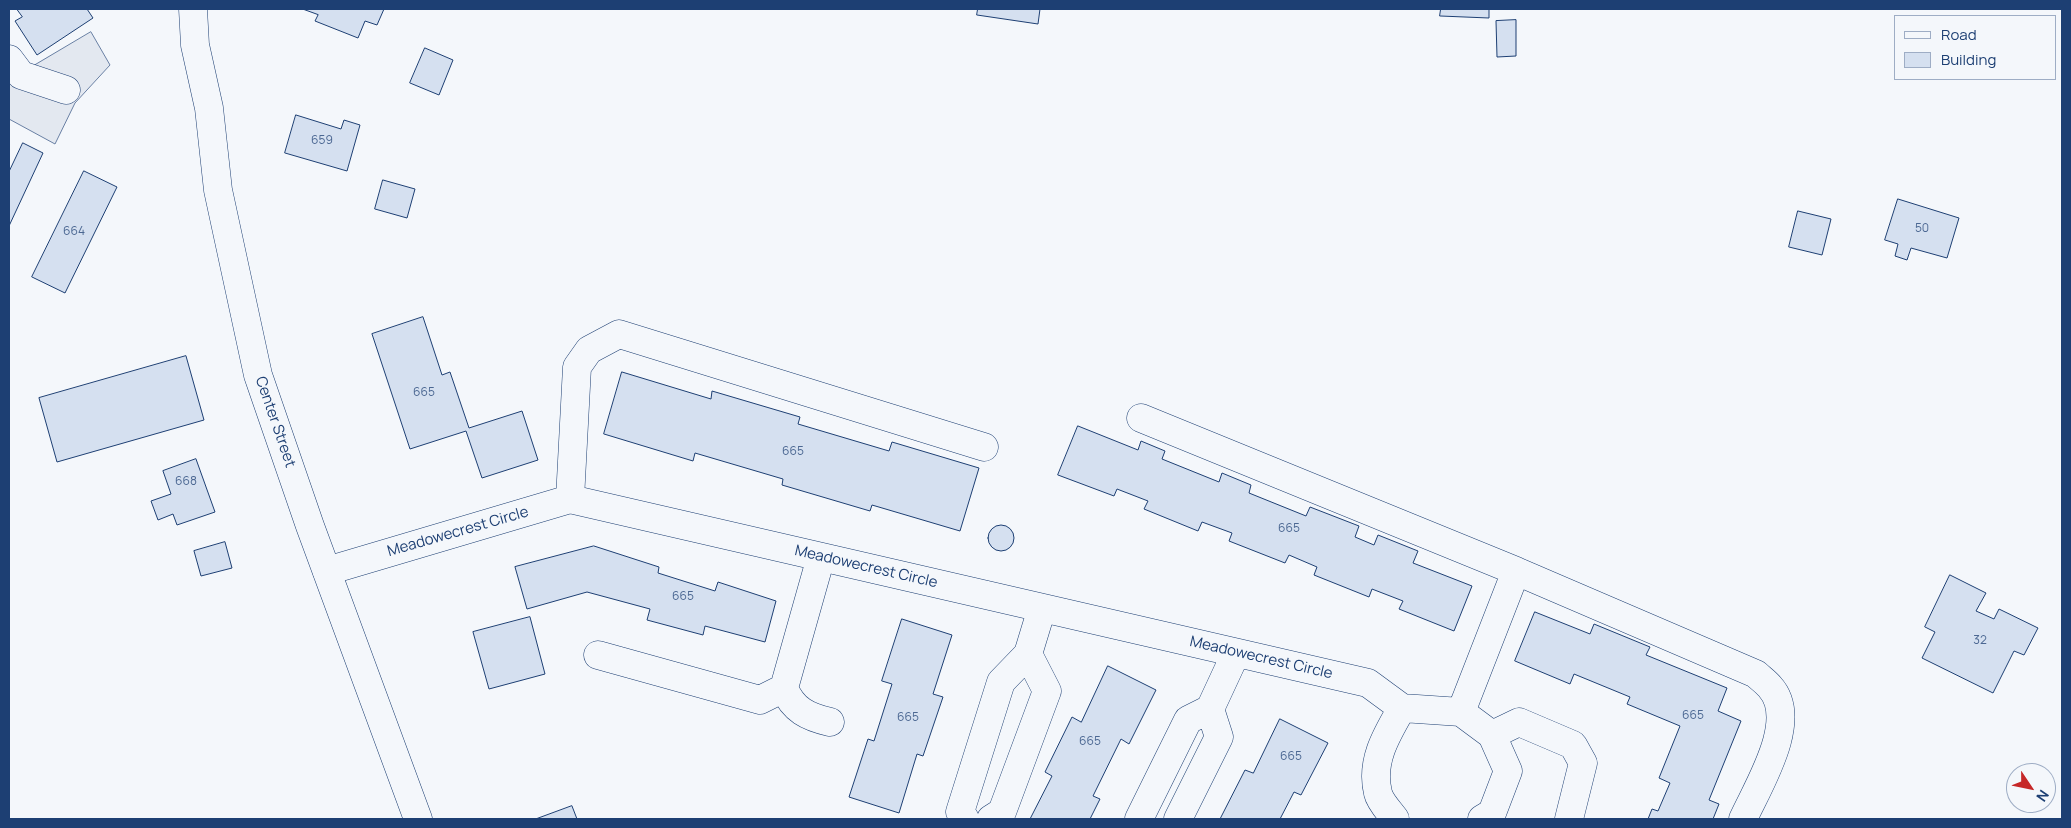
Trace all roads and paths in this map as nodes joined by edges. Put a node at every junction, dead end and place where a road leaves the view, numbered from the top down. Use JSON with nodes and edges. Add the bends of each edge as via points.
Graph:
{"nodes":[{"id":1,"x":193,"y":9,"type":"edge"},
{"id":2,"x":9,"y":59,"type":"edge"},
{"id":3,"x":66,"y":90,"type":"dead end"},
{"id":4,"x":1141,"y":418,"type":"dead end"},
{"id":5,"x":984,"y":447,"type":"dead end"},
{"id":6,"x":570,"y":499,"type":"junction"},
{"id":7,"x":821,"y":557,"type":"junction"},
{"id":8,"x":327,"y":571,"type":"junction"},
{"id":9,"x":1516,"y":571,"type":"junction"},
{"id":10,"x":1042,"y":608,"type":"junction"},
{"id":11,"x":1236,"y":653,"type":"junction"},
{"id":12,"x":1028,"y":654,"type":"junction"},
{"id":13,"x":598,"y":655,"type":"dead end"},
{"id":14,"x":784,"y":688,"type":"junction"},
{"id":15,"x":1402,"y":708,"type":"junction"},
{"id":16,"x":1210,"y":709,"type":"junction"},
{"id":17,"x":1461,"y":712,"type":"junction"},
{"id":18,"x":830,"y":722,"type":"dead end"},
{"id":19,"x":1492,"y":735,"type":"junction"},
{"id":20,"x":1493,"y":817,"type":"edge"},
{"id":21,"x":418,"y":819,"type":"edge"},
{"id":22,"x":965,"y":819,"type":"edge"},
{"id":23,"x":991,"y":819,"type":"edge"},
{"id":24,"x":1139,"y":819,"type":"edge"},
{"id":25,"x":1178,"y":819,"type":"edge"},
{"id":26,"x":1395,"y":819,"type":"edge"},
{"id":27,"x":1569,"y":819,"type":"edge"},
{"id":28,"x":1743,"y":819,"type":"edge"}],
"edges":[{"from":1,"to":8,"type":"street","name":"Center Street","via":[[195,45],[208,108],[218,190],[258,375]]},
{"from":2,"to":3,"type":"street","via":[[21,75]]},
{"from":4,"to":9,"type":"street"},
{"from":5,"to":6,"type":"street","via":[[619,334],[589,350],[576,367]]},
{"from":6,"to":7,"type":"street","name":"Meadowecrest Circle"},
{"from":6,"to":8,"type":"street","name":"Meadowecrest Circle"},
{"from":7,"to":10,"type":"street","name":"Meadowecrest Circle"},
{"from":7,"to":14,"type":"street"},
{"from":8,"to":21,"type":"street","name":"Center Street"},
{"from":9,"to":17,"type":"street"},
{"from":9,"to":28,"type":"street","via":[[1756,674],[1771,688],[1780,707],[1777,745]]},
{"from":10,"to":11,"type":"street","name":"Meadowecrest Circle"},
{"from":10,"to":12,"type":"street"},
{"from":11,"to":15,"type":"street","name":"Meadowecrest Circle","via":[[1368,683]]},
{"from":11,"to":16,"type":"street"},
{"from":12,"to":22,"type":"street","via":[[1001,682],[960,812]]},
{"from":12,"to":23,"type":"street","via":[[1047,691],[1002,812]]},
{"from":13,"to":14,"type":"street","via":[[760,700]]},
{"from":14,"to":18,"type":"street","via":[[788,700],[809,717]]},
{"from":15,"to":17,"type":"street"},
{"from":15,"to":26,"type":"street","via":[[1376,761],[1378,794]]},
{"from":16,"to":24,"type":"street","via":[[1188,720]]},
{"from":16,"to":25,"type":"street","via":[[1219,738]]},
{"from":17,"to":19,"type":"street"},
{"from":19,"to":20,"type":"street","via":[[1508,771]]},
{"from":19,"to":27,"type":"street","via":[[1519,722],[1573,745],[1583,763]]}]}
